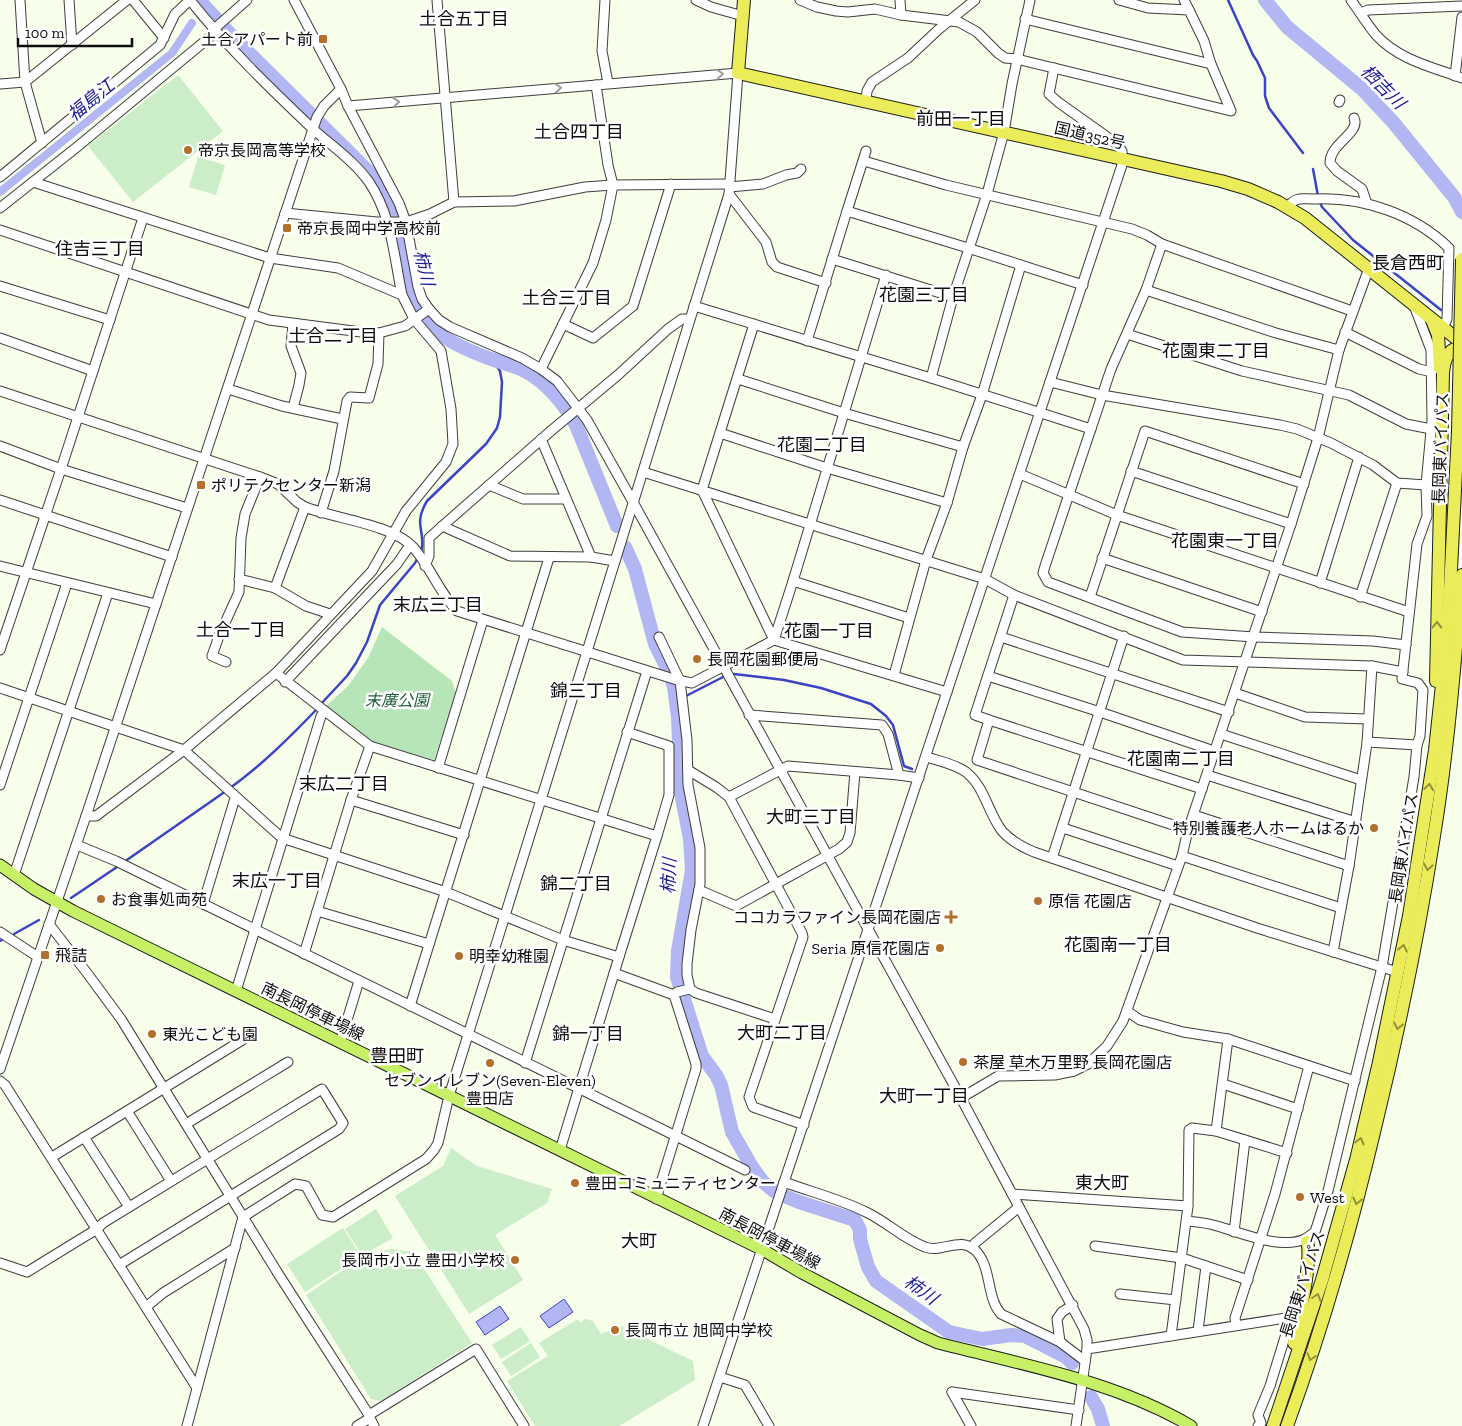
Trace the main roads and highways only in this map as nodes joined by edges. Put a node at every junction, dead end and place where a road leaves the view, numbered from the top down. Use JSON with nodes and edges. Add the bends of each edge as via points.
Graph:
{"nodes":[{"id":1,"x":744,"y":0,"type":"edge"},
{"id":2,"x":1462,"y":259,"type":"edge"},
{"id":3,"x":1432,"y":319,"type":"junction"},
{"id":4,"x":1462,"y":342,"type":"edge"},
{"id":5,"x":1462,"y":348,"type":"edge"},
{"id":6,"x":1441,"y":408,"type":"junction"},
{"id":7,"x":1462,"y":575,"type":"edge"},
{"id":8,"x":1462,"y":665,"type":"edge"},
{"id":9,"x":1438,"y":726,"type":"junction"},
{"id":10,"x":1434,"y":836,"type":"junction"},
{"id":11,"x":0,"y":865,"type":"edge"},
{"id":12,"x":1306,"y":1241,"type":"road end"},
{"id":13,"x":1285,"y":1390,"type":"junction"},
{"id":14,"x":1264,"y":1425,"type":"edge"},
{"id":15,"x":1191,"y":1426,"type":"edge"},
{"id":16,"x":1287,"y":1426,"type":"edge"}],
"edges":[{"from":1,"to":3,"type":"highway","name":"国道352号","via":[[738,72],[1248,189],[1288,208],[1321,230]]},
{"from":2,"to":9,"type":"highway","name":"長岡東バイパス","bridge":true,"via":[[1458,432],[1448,629]]},
{"from":3,"to":4,"type":"highway","name":"国道352号"},
{"from":3,"to":6,"type":"highway","via":[[1439,341]]},
{"from":5,"to":6,"type":"highway","via":[[1453,350],[1445,359]]},
{"from":9,"to":6,"type":"highway","one_way":true,"via":[[1435,664]]},
{"from":7,"to":10,"type":"highway","name":"長岡東バイパス"},
{"from":8,"to":10,"type":"highway","via":[[1450,754]]},
{"from":13,"to":9,"type":"highway","name":"長岡東バイパス","one_way":true,"via":[[1327,1262],[1374,1086],[1409,916]]},
{"from":10,"to":16,"type":"highway","name":"長岡東バイパス","one_way":true,"via":[[1404,1001],[1363,1177],[1340,1264]]},
{"from":11,"to":15,"type":"main road","name":"南長岡停車場線","via":[[57,902],[763,1250],[920,1335],[938,1343],[1084,1380],[1140,1401]]},
{"from":12,"to":13,"type":"highway","via":[[1310,1251]]},
{"from":13,"to":14,"type":"highway","name":"長岡東バイパス"}]}
